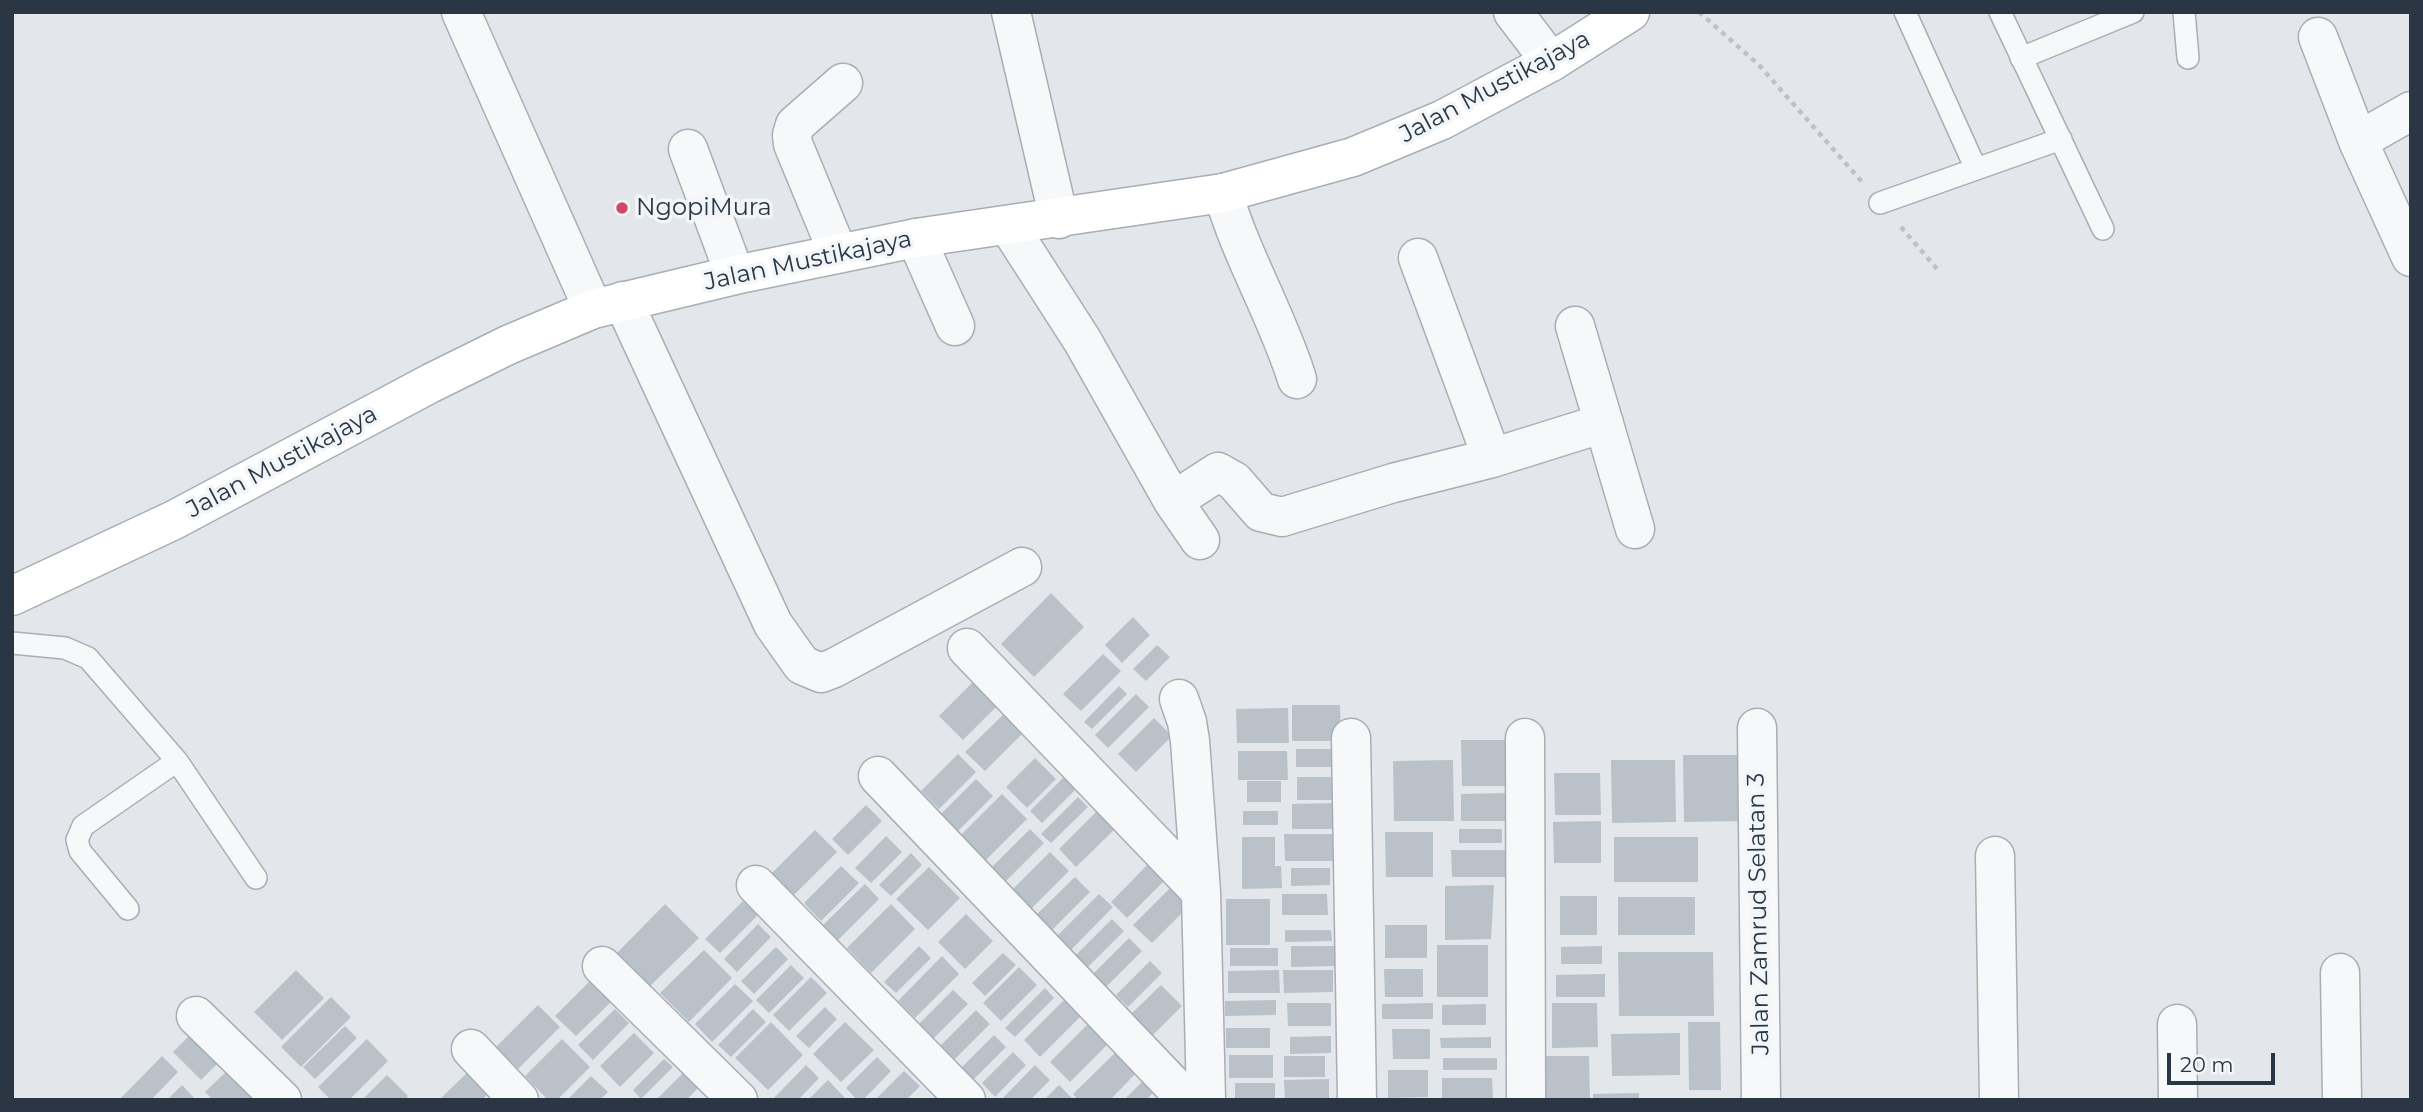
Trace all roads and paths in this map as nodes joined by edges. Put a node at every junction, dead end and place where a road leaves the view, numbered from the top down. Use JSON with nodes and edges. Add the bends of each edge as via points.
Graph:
{"nodes":[{"id":1,"x":461,"y":12,"type":"edge"},
{"id":2,"x":1011,"y":12,"type":"edge"},
{"id":3,"x":1513,"y":12,"type":"edge"},
{"id":4,"x":1630,"y":12,"type":"edge"},
{"id":5,"x":1699,"y":12,"type":"edge"},
{"id":6,"x":1905,"y":12,"type":"edge"},
{"id":7,"x":2000,"y":12,"type":"edge"},
{"id":8,"x":2133,"y":12,"type":"edge"},
{"id":9,"x":2184,"y":12,"type":"edge"},
{"id":10,"x":2318,"y":37,"type":"dead end"},
{"id":11,"x":2021,"y":58,"type":"junction"},
{"id":12,"x":2188,"y":58,"type":"dead end"},
{"id":13,"x":1551,"y":62,"type":"junction"},
{"id":14,"x":844,"y":83,"type":"dead end"},
{"id":15,"x":2411,"y":111,"type":"edge"},
{"id":16,"x":2061,"y":139,"type":"junction"},
{"id":17,"x":2358,"y":141,"type":"junction"},
{"id":18,"x":688,"y":149,"type":"dead end"},
{"id":19,"x":1976,"y":169,"type":"junction"},
{"id":20,"x":1223,"y":193,"type":"junction"},
{"id":21,"x":1880,"y":203,"type":"junction"},
{"id":22,"x":1059,"y":219,"type":"junction"},
{"id":23,"x":1008,"y":225,"type":"junction"},
{"id":24,"x":2103,"y":229,"type":"dead end"},
{"id":25,"x":916,"y":238,"type":"junction"},
{"id":26,"x":838,"y":253,"type":"junction"},
{"id":27,"x":2411,"y":257,"type":"edge"},
{"id":28,"x":1418,"y":258,"type":"dead end"},
{"id":29,"x":1937,"y":269,"type":"dead end"},
{"id":30,"x":735,"y":275,"type":"junction"},
{"id":31,"x":608,"y":305,"type":"junction"},
{"id":32,"x":955,"y":326,"type":"dead end"},
{"id":33,"x":1575,"y":326,"type":"dead end"},
{"id":34,"x":1297,"y":380,"type":"dead end"},
{"id":35,"x":1604,"y":423,"type":"junction"},
{"id":36,"x":1492,"y":458,"type":"junction"},
{"id":37,"x":1173,"y":501,"type":"junction"},
{"id":38,"x":1635,"y":529,"type":"dead end"},
{"id":39,"x":1200,"y":540,"type":"dead end"},
{"id":40,"x":1022,"y":567,"type":"dead end"},
{"id":41,"x":12,"y":596,"type":"edge"},
{"id":42,"x":12,"y":643,"type":"edge"},
{"id":43,"x":967,"y":648,"type":"dead end"},
{"id":44,"x":1179,"y":699,"type":"dead end"},
{"id":45,"x":1756,"y":728,"type":"dead end"},
{"id":46,"x":1350,"y":738,"type":"dead end"},
{"id":47,"x":1525,"y":738,"type":"dead end"},
{"id":48,"x":177,"y":761,"type":"junction"},
{"id":49,"x":878,"y":776,"type":"dead end"},
{"id":50,"x":1995,"y":856,"type":"dead end"},
{"id":51,"x":256,"y":878,"type":"dead end"},
{"id":52,"x":756,"y":885,"type":"dead end"},
{"id":53,"x":1201,"y":892,"type":"junction"},
{"id":54,"x":128,"y":909,"type":"dead end"},
{"id":55,"x":602,"y":966,"type":"dead end"},
{"id":56,"x":2340,"y":974,"type":"dead end"},
{"id":57,"x":197,"y":1016,"type":"dead end"},
{"id":58,"x":2177,"y":1024,"type":"dead end"},
{"id":59,"x":471,"y":1049,"type":"dead end"},
{"id":60,"x":282,"y":1100,"type":"edge"},
{"id":61,"x":519,"y":1100,"type":"edge"},
{"id":62,"x":738,"y":1100,"type":"edge"},
{"id":63,"x":966,"y":1100,"type":"edge"},
{"id":64,"x":1187,"y":1100,"type":"edge"},
{"id":65,"x":1206,"y":1100,"type":"edge"},
{"id":66,"x":1357,"y":1100,"type":"edge"},
{"id":67,"x":1526,"y":1100,"type":"edge"},
{"id":68,"x":1761,"y":1100,"type":"edge"},
{"id":69,"x":1998,"y":1100,"type":"edge"},
{"id":70,"x":2178,"y":1100,"type":"edge"},
{"id":71,"x":2342,"y":1100,"type":"edge"}],
"edges":[{"from":1,"to":31,"type":"street"},
{"from":2,"to":22,"type":"street"},
{"from":3,"to":13,"type":"street"},
{"from":4,"to":13,"type":"main road","name":"Jalan Mustikajaya"},
{"from":5,"to":21,"type":"path","via":[[1759,65]]},
{"from":6,"to":19,"type":"lane"},
{"from":7,"to":11,"type":"lane"},
{"from":8,"to":11,"type":"lane"},
{"from":9,"to":12,"type":"lane"},
{"from":10,"to":17,"type":"street"},
{"from":11,"to":16,"type":"lane"},
{"from":13,"to":20,"type":"main road","name":"Jalan Mustikajaya","via":[[1442,120],[1353,157]]},
{"from":14,"to":26,"type":"street","via":[[804,116],[792,135]]},
{"from":15,"to":17,"type":"street"},
{"from":16,"to":19,"type":"lane"},
{"from":16,"to":24,"type":"lane"},
{"from":17,"to":27,"type":"street"},
{"from":18,"to":30,"type":"street"},
{"from":19,"to":21,"type":"lane"},
{"from":20,"to":22,"type":"main road","name":"Jalan Mustikajaya"},
{"from":20,"to":34,"type":"street"},
{"from":21,"to":29,"type":"path"},
{"from":22,"to":23,"type":"main road","name":"Jalan Mustikajaya"},
{"from":23,"to":25,"type":"main road","name":"Jalan Mustikajaya"},
{"from":23,"to":37,"type":"street","via":[[1082,340]]},
{"from":25,"to":26,"type":"main road","name":"Jalan Mustikajaya"},
{"from":25,"to":32,"type":"street"},
{"from":26,"to":30,"type":"main road","name":"Jalan Mustikajaya"},
{"from":28,"to":36,"type":"street"},
{"from":30,"to":31,"type":"main road","name":"Jalan Mustikajaya"},
{"from":31,"to":40,"type":"street","via":[[773,624],[802,665],[821,673],[834,668]]},
{"from":31,"to":41,"type":"main road","name":"Jalan Mustikajaya","via":[[508,345],[174,520]]},
{"from":33,"to":35,"type":"street"},
{"from":35,"to":36,"type":"street"},
{"from":35,"to":38,"type":"street"},
{"from":36,"to":37,"type":"street","via":[[1282,517],[1261,512],[1234,481],[1218,472]]},
{"from":37,"to":39,"type":"street"},
{"from":42,"to":48,"type":"lane","via":[[65,648],[88,658]]},
{"from":43,"to":53,"type":"street"},
{"from":44,"to":53,"type":"street","via":[[1190,741]]},
{"from":45,"to":68,"type":"street","name":"Jalan Zamrud Selatan 3"},
{"from":46,"to":66,"type":"street"},
{"from":47,"to":67,"type":"street"},
{"from":48,"to":51,"type":"lane"},
{"from":48,"to":54,"type":"lane","via":[[83,826],[77,840],[80,851]]},
{"from":49,"to":64,"type":"street"},
{"from":50,"to":69,"type":"street"},
{"from":52,"to":63,"type":"street"},
{"from":53,"to":65,"type":"street"},
{"from":55,"to":62,"type":"street"},
{"from":56,"to":71,"type":"street"},
{"from":57,"to":60,"type":"street"},
{"from":58,"to":70,"type":"street"},
{"from":59,"to":61,"type":"street"}]}
